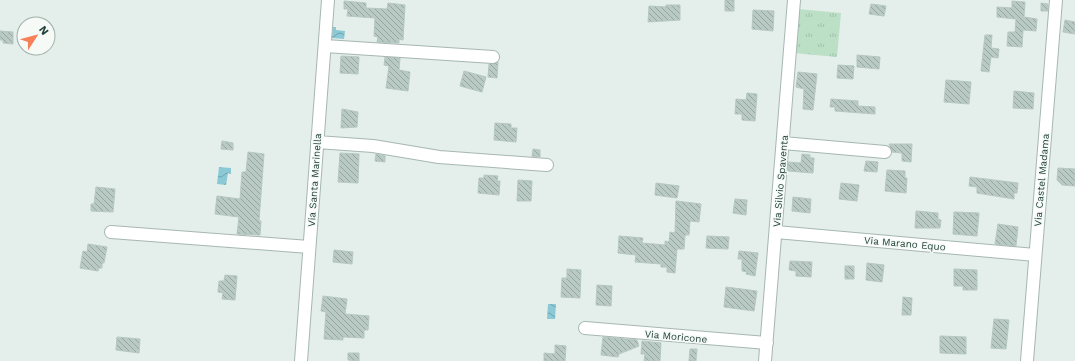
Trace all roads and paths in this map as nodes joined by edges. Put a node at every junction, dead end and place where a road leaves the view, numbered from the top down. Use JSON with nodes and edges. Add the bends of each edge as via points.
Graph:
{"nodes":[{"id":1,"x":328,"y":0,"type":"edge"},
{"id":2,"x":794,"y":0,"type":"edge"},
{"id":3,"x":1056,"y":0,"type":"edge"},
{"id":4,"x":325,"y":46,"type":"junction"},
{"id":5,"x":493,"y":57,"type":"dead end"},
{"id":6,"x":317,"y":142,"type":"junction"},
{"id":7,"x":783,"y":143,"type":"junction"},
{"id":8,"x":885,"y":152,"type":"dead end"},
{"id":9,"x":547,"y":165,"type":"dead end"},
{"id":10,"x":111,"y":232,"type":"dead end"},
{"id":11,"x":776,"y":232,"type":"junction"},
{"id":12,"x":309,"y":247,"type":"junction"},
{"id":13,"x":1035,"y":255,"type":"junction"},
{"id":14,"x":586,"y":328,"type":"dead end"},
{"id":15,"x":767,"y":343,"type":"junction"},
{"id":16,"x":301,"y":361,"type":"edge"},
{"id":17,"x":765,"y":361,"type":"edge"},
{"id":18,"x":1027,"y":361,"type":"edge"}],
"edges":[{"from":1,"to":4,"type":"street","name":"Via Santa Marinella"},
{"from":2,"to":7,"type":"street","name":"Via Silvio Spaventa"},
{"from":3,"to":13,"type":"street","name":"Via Castel Madama"},
{"from":4,"to":5,"type":"street"},
{"from":4,"to":6,"type":"street","name":"Via Santa Marinella"},
{"from":6,"to":9,"type":"street","via":[[373,146],[439,157]]},
{"from":6,"to":12,"type":"street","name":"Via Santa Marinella"},
{"from":7,"to":8,"type":"street"},
{"from":7,"to":11,"type":"street","name":"Via Silvio Spaventa"},
{"from":10,"to":12,"type":"street"},
{"from":11,"to":13,"type":"street","name":"Via Marano Equo"},
{"from":11,"to":15,"type":"street","name":"Via Silvio Spaventa"},
{"from":12,"to":16,"type":"street","name":"Via Santa Marinella"},
{"from":13,"to":18,"type":"street","name":"Via Castel Madama"},
{"from":14,"to":15,"type":"street","name":"Via Moricone"},
{"from":15,"to":17,"type":"street","name":"Via Silvio Spaventa"}]}
